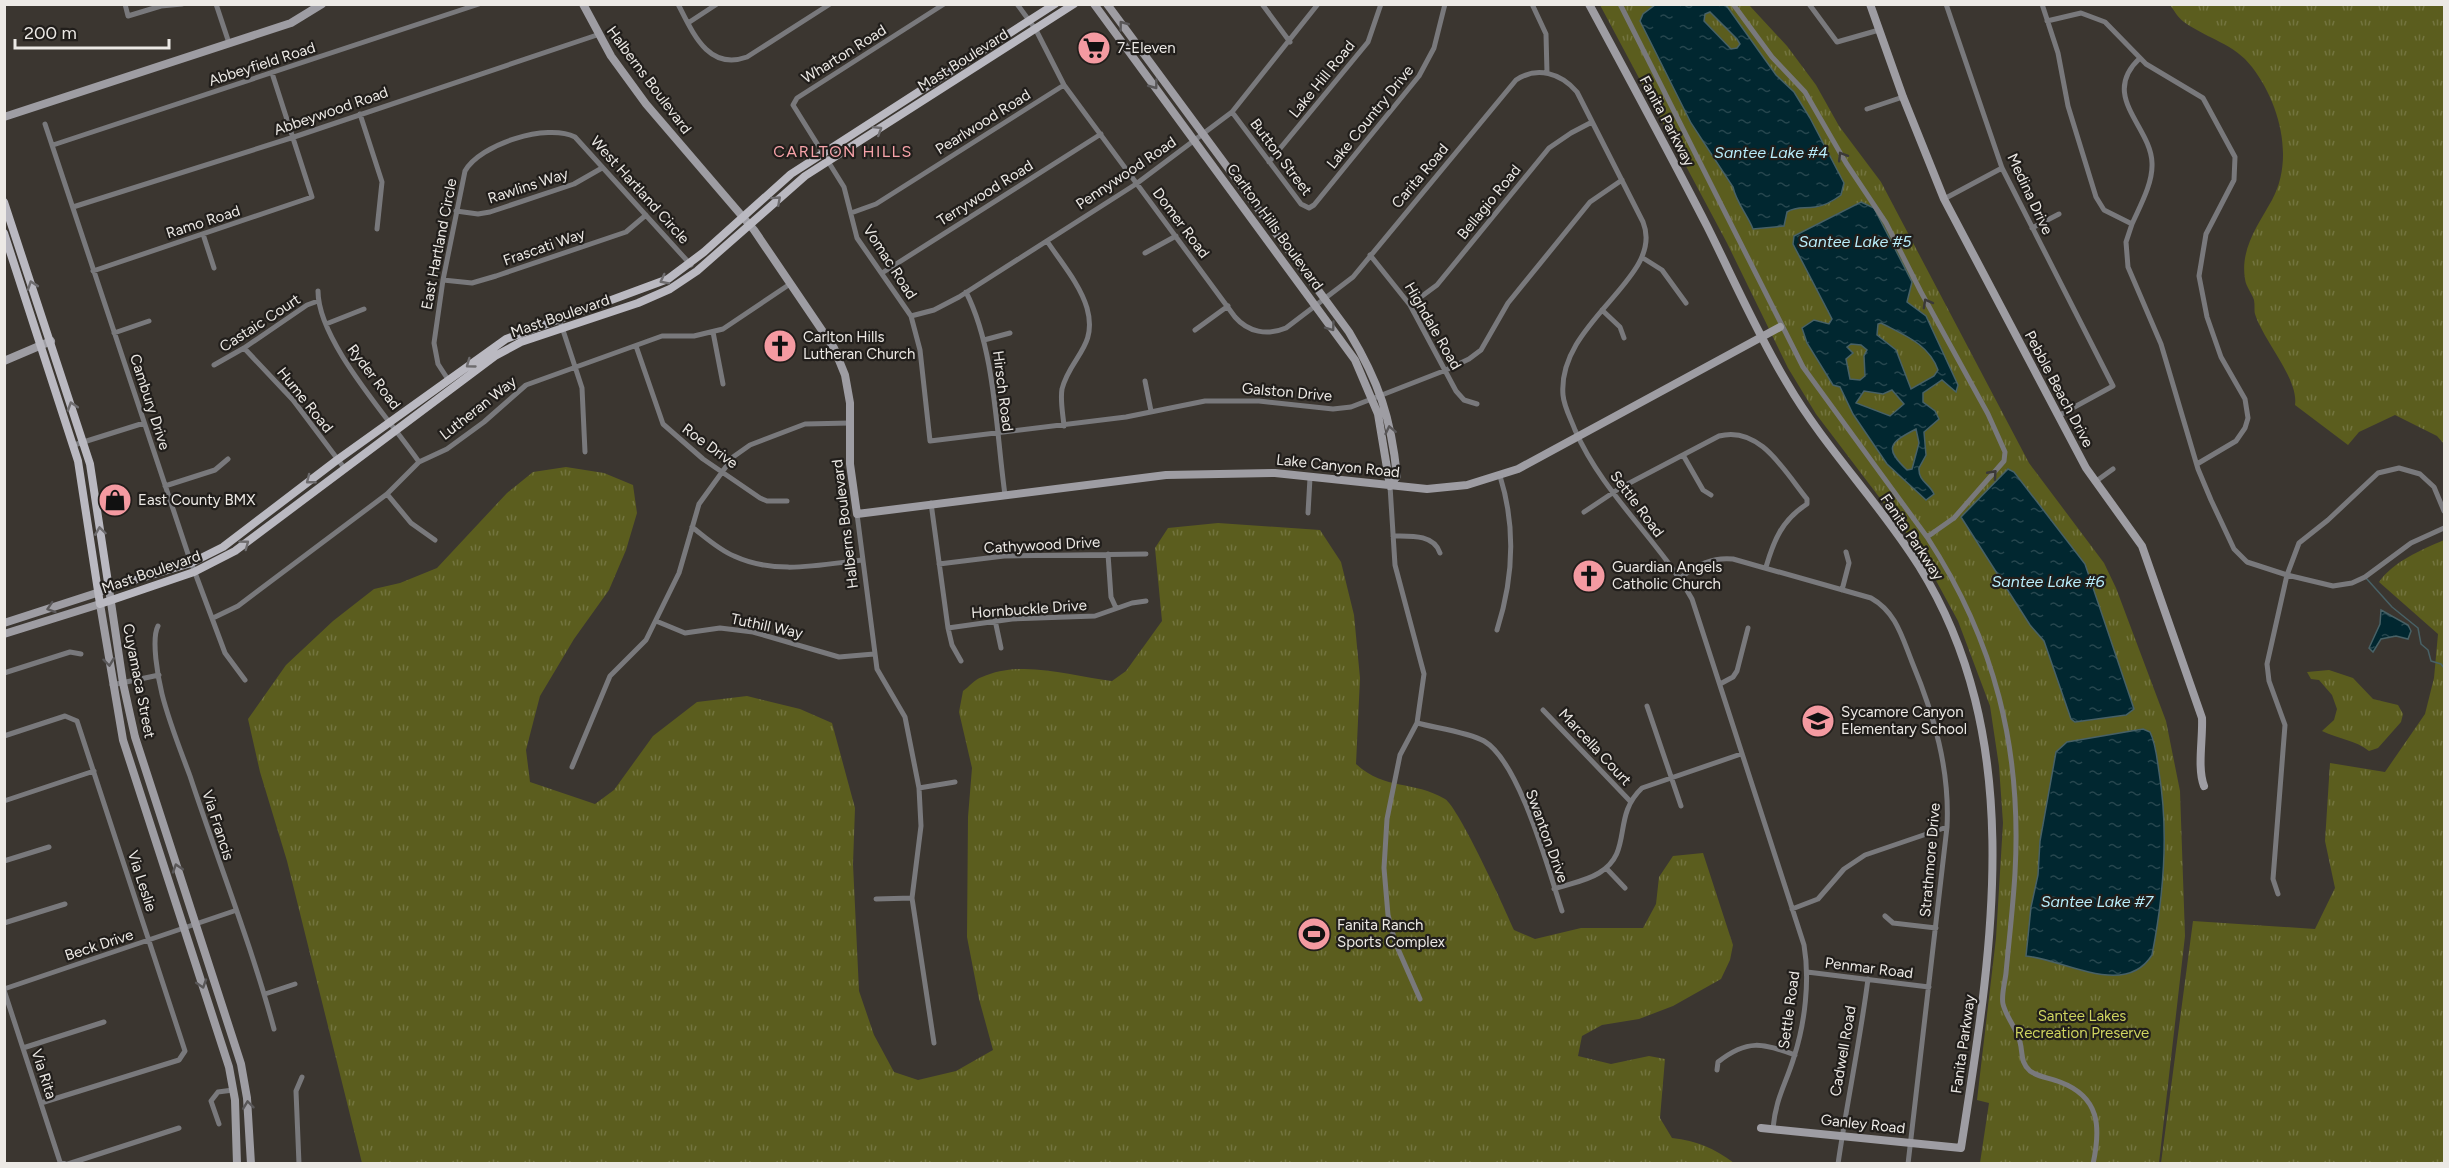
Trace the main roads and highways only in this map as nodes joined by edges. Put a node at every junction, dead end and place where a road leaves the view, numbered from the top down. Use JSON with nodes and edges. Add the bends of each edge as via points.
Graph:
{"nodes":[{"id":1,"x":1055,"y":4,"type":"edge"},
{"id":2,"x":1074,"y":4,"type":"edge"},
{"id":3,"x":4,"y":202,"type":"edge"},
{"id":4,"x":4,"y":233,"type":"edge"},
{"id":5,"x":451,"y":383,"type":"junction"},
{"id":6,"x":394,"y":425,"type":"junction"},
{"id":7,"x":109,"y":589,"type":"joint"},
{"id":8,"x":100,"y":604,"type":"joint"}],
"edges":[{"from":1,"to":5,"type":"main road","name":"Mast Boulevard","one_way":true,"via":[[791,174],[690,264],[647,288],[506,339]]},
{"from":5,"to":2,"type":"main road","name":"Mast Boulevard","one_way":true,"via":[[521,342],[655,297],[697,271],[800,180]]},
{"from":7,"to":3,"type":"main road","name":"Cuyamaca Street","one_way":true,"via":[[84,442]]},
{"from":4,"to":8,"type":"main road","name":"Cuyamaca Street","via":[[74,445]]},
{"from":5,"to":6,"type":"main road","name":"Mast Boulevard"},
{"from":6,"to":7,"type":"main road","name":"Mast Boulevard","one_way":true,"via":[[337,460],[223,547],[191,563]]},
{"from":8,"to":6,"type":"main road","name":"Mast Boulevard","one_way":true,"via":[[194,572],[235,551],[345,469]]}]}
